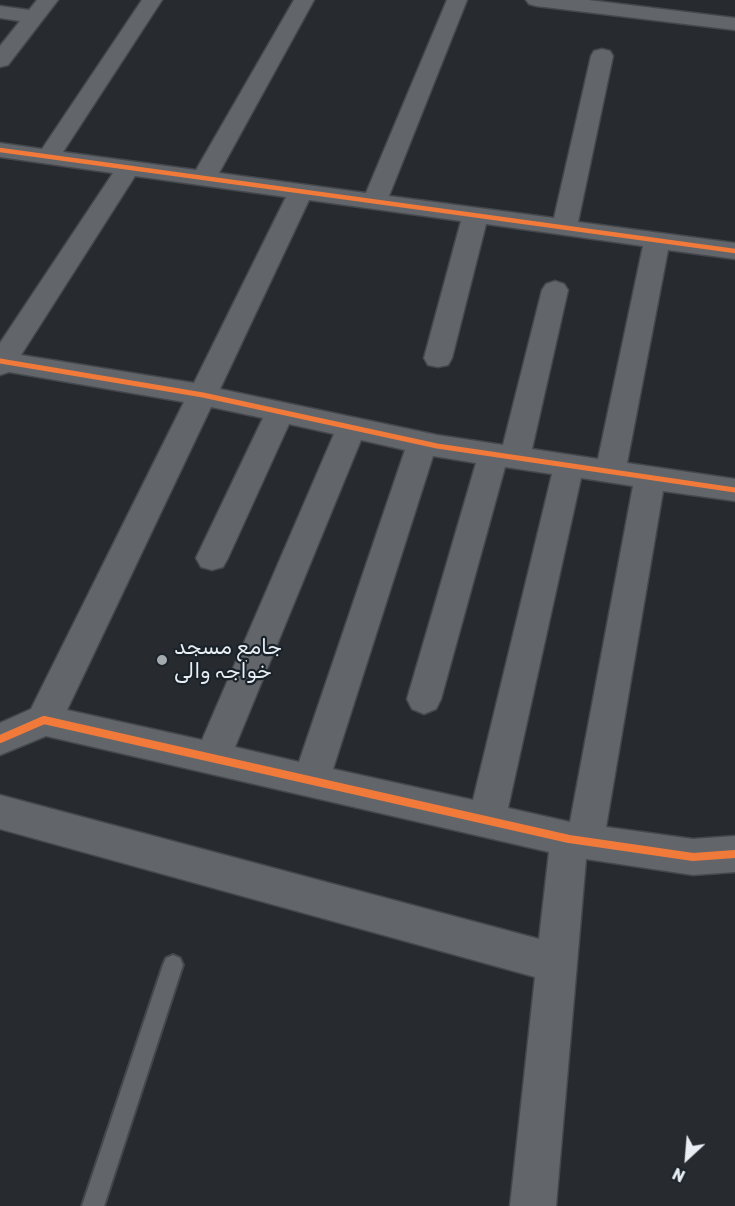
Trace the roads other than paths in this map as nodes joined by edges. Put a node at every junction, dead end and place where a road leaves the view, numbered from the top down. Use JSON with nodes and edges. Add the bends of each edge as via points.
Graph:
{"nodes":[{"id":1,"x":48,"y":0,"type":"edge"},
{"id":2,"x":152,"y":0,"type":"edge"},
{"id":3,"x":304,"y":0,"type":"edge"},
{"id":4,"x":457,"y":0,"type":"edge"},
{"id":5,"x":536,"y":0,"type":"edge"},
{"id":6,"x":0,"y":12,"type":"edge"},
{"id":7,"x":33,"y":17,"type":"junction"},
{"id":8,"x":735,"y":24,"type":"edge"},
{"id":9,"x":602,"y":56,"type":"dead end"},
{"id":10,"x":0,"y":60,"type":"edge"},
{"id":11,"x":0,"y":150,"type":"edge"},
{"id":12,"x":48,"y":157,"type":"junction"},
{"id":13,"x":128,"y":168,"type":"junction"},
{"id":14,"x":203,"y":179,"type":"junction"},
{"id":15,"x":301,"y":192,"type":"junction"},
{"id":16,"x":374,"y":202,"type":"junction"},
{"id":17,"x":475,"y":217,"type":"junction"},
{"id":18,"x":564,"y":229,"type":"junction"},
{"id":19,"x":657,"y":241,"type":"junction"},
{"id":20,"x":735,"y":251,"type":"edge"},
{"id":21,"x":555,"y":291,"type":"dead end"},
{"id":22,"x":438,"y":358,"type":"dead end"},
{"id":23,"x":1,"y":362,"type":"edge"},
{"id":24,"x":203,"y":395,"type":"junction"},
{"id":25,"x":280,"y":412,"type":"junction"},
{"id":26,"x":351,"y":428,"type":"junction"},
{"id":27,"x":422,"y":443,"type":"junction"},
{"id":28,"x":505,"y":456,"type":"junction"},
{"id":29,"x":569,"y":465,"type":"junction"},
{"id":30,"x":610,"y":472,"type":"junction"},
{"id":31,"x":650,"y":477,"type":"junction"},
{"id":32,"x":735,"y":490,"type":"edge"},
{"id":33,"x":212,"y":558,"type":"dead end"},
{"id":34,"x":424,"y":699,"type":"dead end"},
{"id":35,"x":44,"y":720,"type":"junction"},
{"id":36,"x":0,"y":739,"type":"edge"},
{"id":37,"x":212,"y":758,"type":"junction"},
{"id":38,"x":311,"y":781,"type":"junction"},
{"id":39,"x":0,"y":812,"type":"edge"},
{"id":40,"x":487,"y":820,"type":"junction"},
{"id":41,"x":577,"y":840,"type":"junction"},
{"id":42,"x":735,"y":854,"type":"edge"},
{"id":43,"x":557,"y":963,"type":"junction"},
{"id":44,"x":173,"y":964,"type":"dead end"},
{"id":45,"x":93,"y":1206,"type":"edge"},
{"id":46,"x":533,"y":1206,"type":"edge"}],
"edges":[{"from":1,"to":7,"type":"street"},
{"from":2,"to":12,"type":"street"},
{"from":3,"to":14,"type":"street"},
{"from":4,"to":16,"type":"street"},
{"from":5,"to":8,"type":"street"},
{"from":6,"to":7,"type":"street"},
{"from":7,"to":10,"type":"street"},
{"from":9,"to":18,"type":"street"},
{"from":11,"to":12,"type":"street"},
{"from":12,"to":13,"type":"street"},
{"from":13,"to":14,"type":"street"},
{"from":13,"to":23,"type":"street"},
{"from":14,"to":15,"type":"street"},
{"from":15,"to":16,"type":"street"},
{"from":15,"to":24,"type":"street"},
{"from":16,"to":17,"type":"street"},
{"from":17,"to":18,"type":"street"},
{"from":17,"to":22,"type":"street"},
{"from":18,"to":19,"type":"street"},
{"from":19,"to":20,"type":"street"},
{"from":19,"to":30,"type":"street"},
{"from":21,"to":28,"type":"street"},
{"from":23,"to":24,"type":"street"},
{"from":24,"to":25,"type":"street"},
{"from":24,"to":35,"type":"street"},
{"from":25,"to":26,"type":"street"},
{"from":25,"to":33,"type":"street"},
{"from":26,"to":27,"type":"street"},
{"from":26,"to":37,"type":"street"},
{"from":27,"to":28,"type":"street"},
{"from":27,"to":38,"type":"street"},
{"from":28,"to":29,"type":"street"},
{"from":28,"to":34,"type":"street"},
{"from":29,"to":30,"type":"street"},
{"from":29,"to":40,"type":"street"},
{"from":30,"to":31,"type":"street"},
{"from":31,"to":32,"type":"street"},
{"from":31,"to":41,"type":"street"},
{"from":35,"to":36,"type":"street"},
{"from":35,"to":37,"type":"street"},
{"from":37,"to":38,"type":"street"},
{"from":38,"to":40,"type":"street"},
{"from":39,"to":43,"type":"street"},
{"from":40,"to":41,"type":"street"},
{"from":41,"to":42,"type":"street","via":[[693,856]]},
{"from":41,"to":43,"type":"street"},
{"from":43,"to":46,"type":"street"},
{"from":44,"to":45,"type":"lane"}]}
